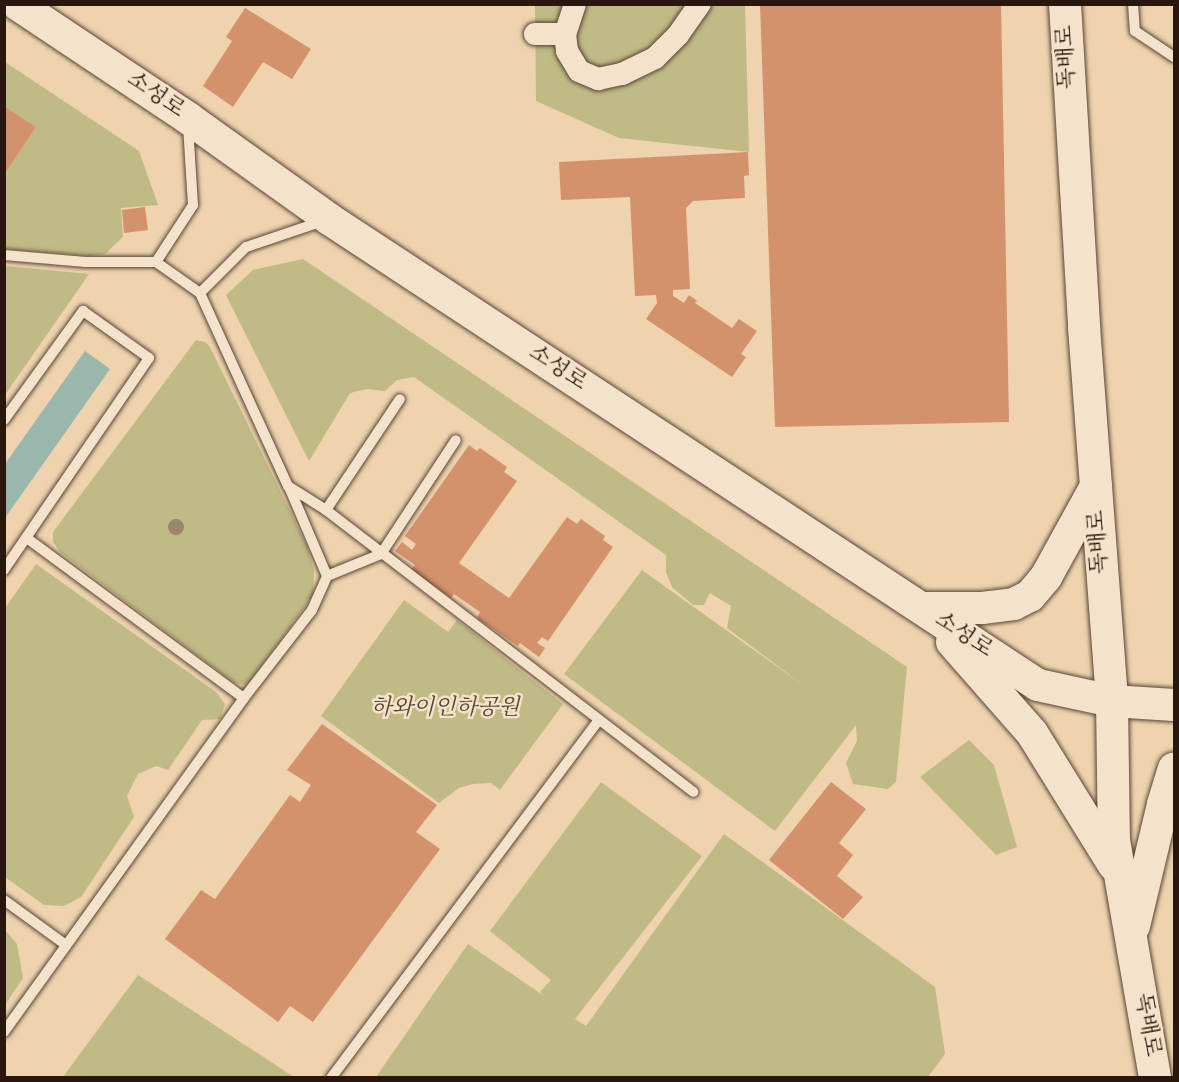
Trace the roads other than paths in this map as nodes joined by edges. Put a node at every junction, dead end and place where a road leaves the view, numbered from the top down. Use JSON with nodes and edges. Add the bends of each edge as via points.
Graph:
{"nodes":[{"id":1,"x":17,"y":4,"type":"edge"},
{"id":2,"x":575,"y":4,"type":"edge"},
{"id":3,"x":700,"y":4,"type":"edge"},
{"id":4,"x":1065,"y":4,"type":"edge"},
{"id":5,"x":1133,"y":4,"type":"edge"},
{"id":6,"x":536,"y":34,"type":"dead end"},
{"id":7,"x":565,"y":34,"type":"junction"},
{"id":8,"x":1174,"y":57,"type":"edge"},
{"id":9,"x":188,"y":118,"type":"junction"},
{"id":10,"x":329,"y":219,"type":"junction"},
{"id":11,"x":4,"y":255,"type":"edge"},
{"id":12,"x":156,"y":262,"type":"junction"},
{"id":13,"x":200,"y":293,"type":"junction"},
{"id":14,"x":400,"y":399,"type":"dead end"},
{"id":15,"x":4,"y":420,"type":"edge"},
{"id":16,"x":456,"y":440,"type":"dead end"},
{"id":17,"x":288,"y":486,"type":"junction"},
{"id":18,"x":1096,"y":486,"type":"junction"},
{"id":19,"x":326,"y":510,"type":"junction"},
{"id":20,"x":28,"y":538,"type":"junction"},
{"id":21,"x":381,"y":554,"type":"junction"},
{"id":22,"x":4,"y":570,"type":"edge"},
{"id":23,"x":327,"y":576,"type":"junction"},
{"id":24,"x":921,"y":608,"type":"junction"},
{"id":25,"x":244,"y":698,"type":"junction"},
{"id":26,"x":1112,"y":700,"type":"junction"},
{"id":27,"x":1174,"y":705,"type":"edge"},
{"id":28,"x":599,"y":720,"type":"junction"},
{"id":29,"x":1174,"y":768,"type":"edge"},
{"id":30,"x":693,"y":792,"type":"dead end"},
{"id":31,"x":1119,"y":874,"type":"junction"},
{"id":32,"x":4,"y":900,"type":"edge"},
{"id":33,"x":1131,"y":939,"type":"junction"},
{"id":34,"x":66,"y":945,"type":"junction"},
{"id":35,"x":4,"y":1032,"type":"edge"},
{"id":36,"x":331,"y":1077,"type":"edge"},
{"id":37,"x":1155,"y":1077,"type":"edge"}],
"edges":[{"from":1,"to":9,"type":"main road","name":"소성로"},
{"from":2,"to":7,"type":"street"},
{"from":3,"to":7,"type":"street","via":[[655,58],[622,74],[598,79],[579,71],[567,51]]},
{"from":4,"to":18,"type":"main road","name":"독배로"},
{"from":5,"to":8,"type":"lane","via":[[1135,31]]},
{"from":6,"to":7,"type":"street"},
{"from":9,"to":10,"type":"main road","name":"소성로"},
{"from":9,"to":12,"type":"lane","via":[[193,205]]},
{"from":10,"to":13,"type":"lane","via":[[246,247]]},
{"from":10,"to":24,"type":"main road","name":"소성로"},
{"from":11,"to":12,"type":"lane","via":[[86,262]]},
{"from":12,"to":13,"type":"lane"},
{"from":13,"to":17,"type":"lane"},
{"from":14,"to":19,"type":"lane"},
{"from":15,"to":20,"type":"lane","via":[[83,311],[149,358]]},
{"from":16,"to":21,"type":"lane"},
{"from":17,"to":19,"type":"lane"},
{"from":17,"to":23,"type":"lane"},
{"from":18,"to":24,"type":"main road","via":[[1046,577],[1030,597],[1014,604],[982,608]]},
{"from":18,"to":26,"type":"main road","name":"독배로"},
{"from":19,"to":21,"type":"lane"},
{"from":20,"to":22,"type":"lane"},
{"from":20,"to":25,"type":"lane"},
{"from":21,"to":23,"type":"lane"},
{"from":21,"to":28,"type":"lane"},
{"from":23,"to":25,"type":"lane","via":[[312,610]]},
{"from":24,"to":26,"type":"main road","name":"소성로","via":[[1038,685]]},
{"from":24,"to":31,"type":"main road","via":[[1019,716]]},
{"from":25,"to":34,"type":"lane"},
{"from":26,"to":27,"type":"main road","name":"소성로"},
{"from":26,"to":31,"type":"main road","name":"독배로","via":[[1114,840]]},
{"from":28,"to":30,"type":"lane"},
{"from":28,"to":36,"type":"lane"},
{"from":29,"to":33,"type":"main road"},
{"from":31,"to":33,"type":"main road","name":"독배로"},
{"from":32,"to":34,"type":"lane"},
{"from":33,"to":37,"type":"main road","name":"독배로"},
{"from":34,"to":35,"type":"lane"}]}
